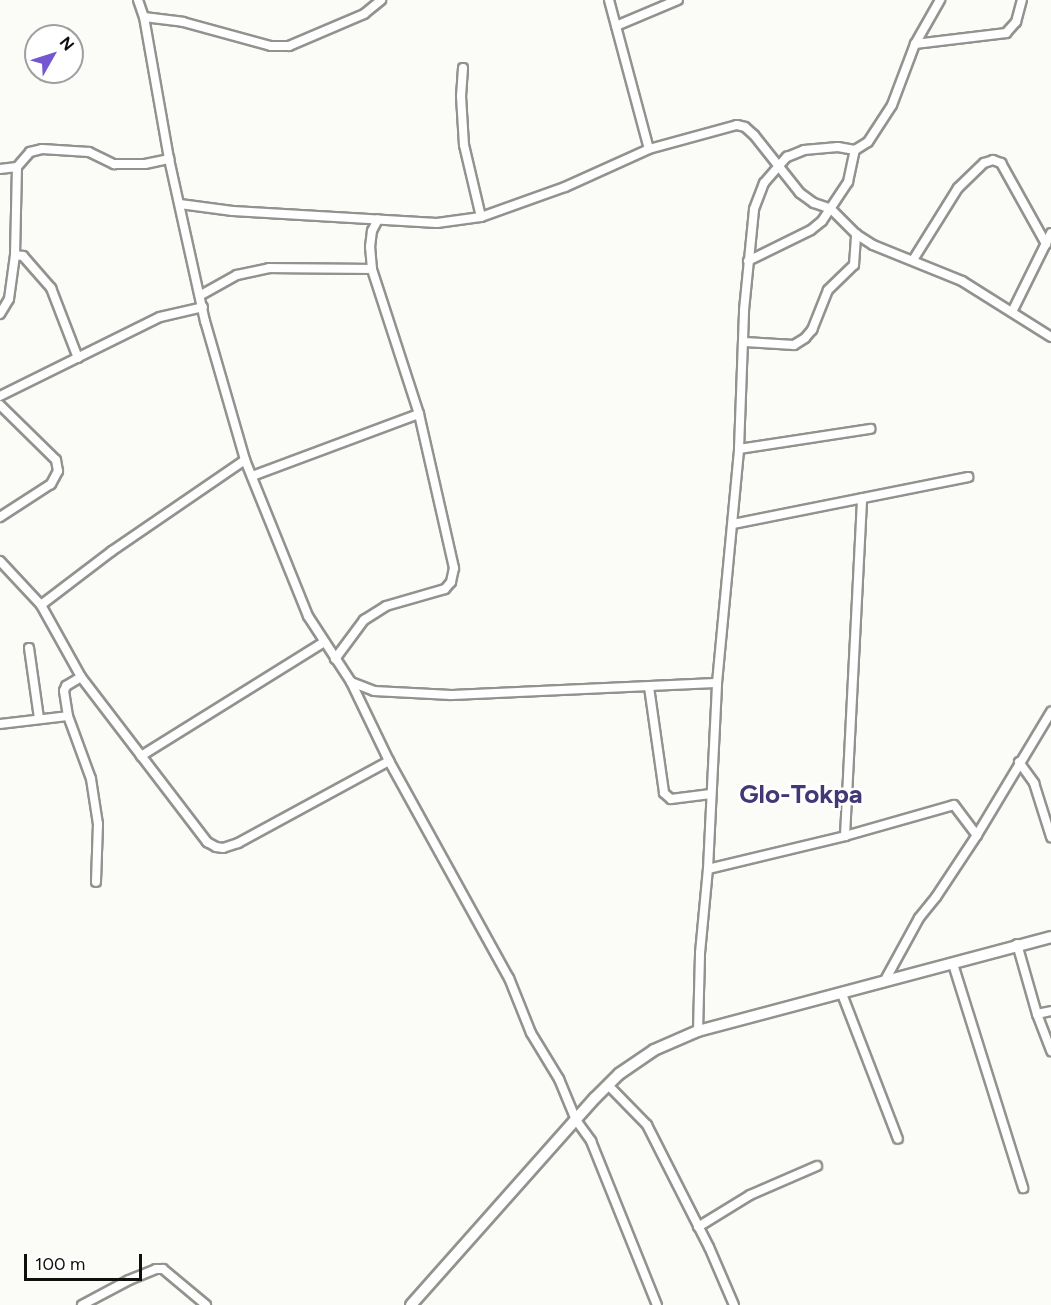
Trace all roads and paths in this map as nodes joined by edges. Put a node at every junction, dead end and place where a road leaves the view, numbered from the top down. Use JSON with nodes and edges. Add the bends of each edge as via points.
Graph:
{"nodes":[{"id":1,"x":138,"y":0,"type":"edge"},
{"id":2,"x":381,"y":0,"type":"edge"},
{"id":3,"x":609,"y":0,"type":"edge"},
{"id":4,"x":678,"y":0,"type":"edge"},
{"id":5,"x":940,"y":0,"type":"edge"},
{"id":6,"x":1022,"y":0,"type":"edge"},
{"id":7,"x":144,"y":17,"type":"junction"},
{"id":8,"x":616,"y":26,"type":"junction"},
{"id":9,"x":915,"y":44,"type":"junction"},
{"id":10,"x":462,"y":68,"type":"dead end"},
{"id":11,"x":649,"y":149,"type":"junction"},
{"id":12,"x":855,"y":150,"type":"junction"},
{"id":13,"x":169,"y":159,"type":"junction"},
{"id":14,"x":777,"y":165,"type":"junction"},
{"id":15,"x":17,"y":167,"type":"junction"},
{"id":16,"x":0,"y":169,"type":"edge"},
{"id":17,"x":180,"y":204,"type":"junction"},
{"id":18,"x":831,"y":209,"type":"junction"},
{"id":19,"x":481,"y":217,"type":"junction"},
{"id":20,"x":378,"y":219,"type":"junction"},
{"id":21,"x":856,"y":234,"type":"junction"},
{"id":22,"x":1051,"y":234,"type":"edge"},
{"id":23,"x":1046,"y":244,"type":"junction"},
{"id":24,"x":15,"y":255,"type":"junction"},
{"id":25,"x":913,"y":260,"type":"junction"},
{"id":26,"x":748,"y":261,"type":"junction"},
{"id":27,"x":372,"y":268,"type":"junction"},
{"id":28,"x":201,"y":295,"type":"junction"},
{"id":29,"x":203,"y":307,"type":"junction"},
{"id":30,"x":1012,"y":312,"type":"junction"},
{"id":31,"x":0,"y":314,"type":"edge"},
{"id":32,"x":1051,"y":337,"type":"edge"},
{"id":33,"x":745,"y":342,"type":"junction"},
{"id":34,"x":78,"y":358,"type":"junction"},
{"id":35,"x":0,"y":396,"type":"edge"},
{"id":36,"x":0,"y":405,"type":"edge"},
{"id":37,"x":419,"y":414,"type":"junction"},
{"id":38,"x":870,"y":429,"type":"dead end"},
{"id":39,"x":739,"y":449,"type":"junction"},
{"id":40,"x":245,"y":459,"type":"junction"},
{"id":41,"x":252,"y":476,"type":"junction"},
{"id":42,"x":968,"y":477,"type":"dead end"},
{"id":43,"x":862,"y":498,"type":"junction"},
{"id":44,"x":0,"y":517,"type":"edge"},
{"id":45,"x":732,"y":524,"type":"junction"},
{"id":46,"x":0,"y":561,"type":"edge"},
{"id":47,"x":41,"y":605,"type":"junction"},
{"id":48,"x":324,"y":642,"type":"junction"},
{"id":49,"x":29,"y":648,"type":"dead end"},
{"id":50,"x":335,"y":659,"type":"junction"},
{"id":51,"x":81,"y":677,"type":"junction"},
{"id":52,"x":351,"y":682,"type":"junction"},
{"id":53,"x":717,"y":683,"type":"junction"},
{"id":54,"x":649,"y":687,"type":"junction"},
{"id":55,"x":1051,"y":711,"type":"edge"},
{"id":56,"x":68,"y":716,"type":"junction"},
{"id":57,"x":39,"y":718,"type":"junction"},
{"id":58,"x":0,"y":724,"type":"edge"},
{"id":59,"x":141,"y":756,"type":"junction"},
{"id":60,"x":390,"y":761,"type":"junction"},
{"id":61,"x":1019,"y":762,"type":"junction"},
{"id":62,"x":711,"y":794,"type":"junction"},
{"id":63,"x":977,"y":834,"type":"junction"},
{"id":64,"x":845,"y":836,"type":"junction"},
{"id":65,"x":1051,"y":837,"type":"edge"},
{"id":66,"x":708,"y":869,"type":"junction"},
{"id":67,"x":96,"y":882,"type":"dead end"},
{"id":68,"x":1051,"y":937,"type":"edge"},
{"id":69,"x":1017,"y":944,"type":"junction"},
{"id":70,"x":953,"y":964,"type":"junction"},
{"id":71,"x":884,"y":982,"type":"junction"},
{"id":72,"x":842,"y":994,"type":"junction"},
{"id":73,"x":1051,"y":1011,"type":"edge"},
{"id":74,"x":1036,"y":1014,"type":"junction"},
{"id":75,"x":698,"y":1031,"type":"junction"},
{"id":76,"x":1051,"y":1051,"type":"edge"},
{"id":77,"x":608,"y":1085,"type":"junction"},
{"id":78,"x":576,"y":1120,"type":"junction"},
{"id":79,"x":898,"y":1140,"type":"dead end"},
{"id":80,"x":817,"y":1166,"type":"dead end"},
{"id":81,"x":1023,"y":1188,"type":"dead end"},
{"id":82,"x":698,"y":1227,"type":"junction"},
{"id":83,"x":657,"y":1304,"type":"edge"},
{"id":84,"x":82,"y":1305,"type":"edge"},
{"id":85,"x":206,"y":1305,"type":"edge"},
{"id":86,"x":411,"y":1305,"type":"edge"},
{"id":87,"x":734,"y":1305,"type":"edge"}],
"edges":[{"from":1,"to":7,"type":"street"},
{"from":2,"to":7,"type":"street","via":[[364,14],[289,46],[271,46],[183,22]]},
{"from":3,"to":8,"type":"street"},
{"from":4,"to":8,"type":"street"},
{"from":5,"to":9,"type":"street"},
{"from":6,"to":9,"type":"street","via":[[1016,22],[1006,33]]},
{"from":7,"to":13,"type":"street"},
{"from":8,"to":11,"type":"street"},
{"from":9,"to":12,"type":"street","via":[[892,105],[868,142]]},
{"from":10,"to":19,"type":"street","via":[[464,144]]},
{"from":11,"to":14,"type":"street","via":[[737,125],[754,135]]},
{"from":11,"to":19,"type":"street","via":[[565,188]]},
{"from":12,"to":14,"type":"street","via":[[804,150],[787,156]]},
{"from":12,"to":18,"type":"street","via":[[848,182]]},
{"from":13,"to":15,"type":"street","via":[[145,165],[114,165],[89,152],[42,149],[30,153]]},
{"from":13,"to":17,"type":"street"},
{"from":14,"to":18,"type":"street","via":[[800,193]]},
{"from":14,"to":26,"type":"street","via":[[764,183],[754,209]]},
{"from":15,"to":16,"type":"street"},
{"from":15,"to":24,"type":"street"},
{"from":17,"to":20,"type":"street"},
{"from":17,"to":28,"type":"street"},
{"from":18,"to":21,"type":"street"},
{"from":18,"to":26,"type":"street","via":[[811,230]]},
{"from":19,"to":20,"type":"street","via":[[437,223]]},
{"from":20,"to":27,"type":"street","via":[[370,247]]},
{"from":21,"to":25,"type":"street"},
{"from":21,"to":33,"type":"street","via":[[854,265],[828,290],[805,338],[794,345]]},
{"from":22,"to":23,"type":"street"},
{"from":23,"to":25,"type":"street","via":[[1001,163],[993,160],[984,163],[958,188]]},
{"from":23,"to":30,"type":"street"},
{"from":24,"to":31,"type":"street","via":[[9,299]]},
{"from":24,"to":34,"type":"street","via":[[23,256],[51,288]]},
{"from":25,"to":30,"type":"street","via":[[962,281]]},
{"from":26,"to":33,"type":"street"},
{"from":27,"to":28,"type":"street","via":[[269,268],[237,275]]},
{"from":27,"to":37,"type":"street"},
{"from":28,"to":29,"type":"street"},
{"from":29,"to":34,"type":"street","via":[[160,316]]},
{"from":29,"to":40,"type":"street"},
{"from":30,"to":32,"type":"street"},
{"from":33,"to":39,"type":"street"},
{"from":34,"to":35,"type":"street"},
{"from":36,"to":44,"type":"street","via":[[56,460],[58,471],[51,484]]},
{"from":37,"to":41,"type":"street"},
{"from":37,"to":50,"type":"street","via":[[454,568],[451,582],[432,595],[379,610],[364,620]]},
{"from":38,"to":39,"type":"street"},
{"from":39,"to":45,"type":"street"},
{"from":40,"to":41,"type":"street"},
{"from":40,"to":47,"type":"street"},
{"from":41,"to":48,"type":"street","via":[[308,616]]},
{"from":42,"to":43,"type":"street"},
{"from":43,"to":45,"type":"street"},
{"from":43,"to":64,"type":"street"},
{"from":45,"to":53,"type":"street"},
{"from":46,"to":47,"type":"street"},
{"from":47,"to":51,"type":"street"},
{"from":48,"to":50,"type":"street"},
{"from":48,"to":59,"type":"street"},
{"from":49,"to":57,"type":"street"},
{"from":50,"to":52,"type":"street"},
{"from":51,"to":56,"type":"street","via":[[64,691]]},
{"from":51,"to":59,"type":"street"},
{"from":52,"to":54,"type":"street","via":[[374,691],[441,695]]},
{"from":52,"to":60,"type":"street"},
{"from":53,"to":54,"type":"street"},
{"from":53,"to":62,"type":"street"},
{"from":54,"to":62,"type":"street","via":[[664,793],[671,799]]},
{"from":55,"to":61,"type":"street"},
{"from":56,"to":57,"type":"street"},
{"from":56,"to":67,"type":"street","via":[[91,779],[98,824]]},
{"from":57,"to":58,"type":"street"},
{"from":59,"to":60,"type":"street","via":[[207,842],[223,848]]},
{"from":60,"to":78,"type":"street","via":[[509,978],[531,1033],[559,1079]]},
{"from":61,"to":63,"type":"street"},
{"from":61,"to":65,"type":"street","via":[[1034,783]]},
{"from":62,"to":66,"type":"street"},
{"from":63,"to":64,"type":"street","via":[[954,805]]},
{"from":63,"to":71,"type":"street","via":[[919,918]]},
{"from":64,"to":66,"type":"street"},
{"from":66,"to":75,"type":"street"},
{"from":68,"to":69,"type":"main road"},
{"from":69,"to":70,"type":"main road"},
{"from":69,"to":74,"type":"street"},
{"from":70,"to":71,"type":"main road"},
{"from":70,"to":81,"type":"street"},
{"from":71,"to":72,"type":"main road"},
{"from":72,"to":75,"type":"main road"},
{"from":72,"to":79,"type":"street"},
{"from":73,"to":74,"type":"street"},
{"from":74,"to":76,"type":"street"},
{"from":75,"to":77,"type":"main road","via":[[646,1055]]},
{"from":77,"to":78,"type":"main road"},
{"from":77,"to":82,"type":"street","via":[[647,1125]]},
{"from":78,"to":83,"type":"street","via":[[591,1141]]},
{"from":78,"to":86,"type":"main road"},
{"from":80,"to":82,"type":"street","via":[[750,1195]]},
{"from":82,"to":87,"type":"street"},
{"from":84,"to":85,"type":"street","via":[[129,1280],[163,1269]]}]}
